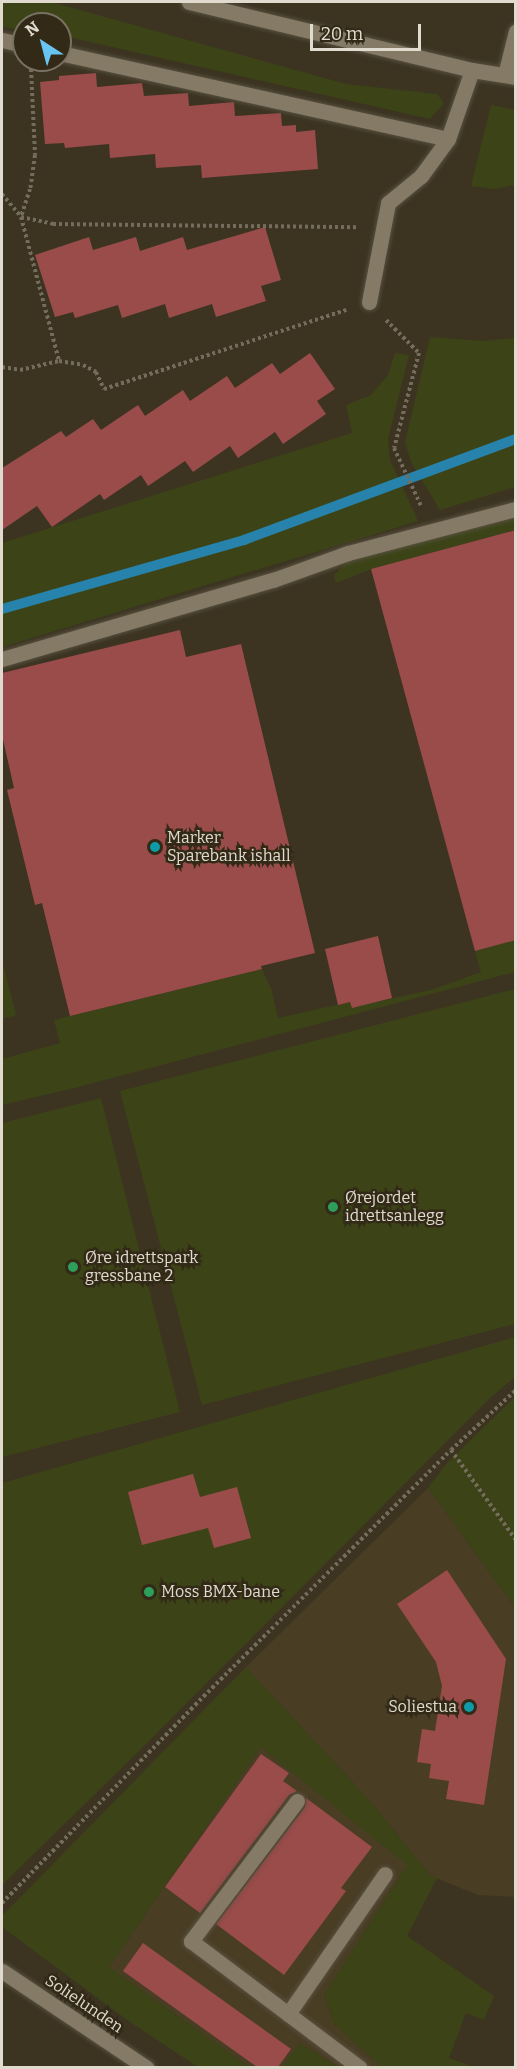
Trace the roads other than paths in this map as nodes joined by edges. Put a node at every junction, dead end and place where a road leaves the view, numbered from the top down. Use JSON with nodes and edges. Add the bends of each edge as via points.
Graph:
{"nodes":[{"id":1,"x":189,"y":2,"type":"edge"},
{"id":2,"x":516,"y":31,"type":"edge"},
{"id":3,"x":72,"y":56,"type":"edge"},
{"id":4,"x":472,"y":70,"type":"junction"},
{"id":5,"x":510,"y":76,"type":"edge"},
{"id":6,"x":448,"y":139,"type":"junction"},
{"id":7,"x":369,"y":302,"type":"road end"},
{"id":8,"x":516,"y":509,"type":"edge"},
{"id":9,"x":2,"y":659,"type":"edge"},
{"id":10,"x":297,"y":1801,"type":"dead end"},
{"id":11,"x":385,"y":1874,"type":"dead end"},
{"id":12,"x":2,"y":1971,"type":"edge"},
{"id":13,"x":288,"y":2014,"type":"junction"},
{"id":14,"x":147,"y":2067,"type":"edge"},
{"id":15,"x":360,"y":2067,"type":"edge"}],
"edges":[{"from":1,"to":4,"type":"street"},
{"from":2,"to":5,"type":"street"},
{"from":3,"to":6,"type":"street"},
{"from":4,"to":5,"type":"street"},
{"from":4,"to":6,"type":"street"},
{"from":6,"to":7,"type":"street","via":[[422,176],[388,203]]},
{"from":8,"to":9,"type":"street","via":[[348,553],[275,586]]},
{"from":10,"to":13,"type":"street","via":[[191,1941]]},
{"from":11,"to":13,"type":"street"},
{"from":12,"to":14,"type":"street","name":"Solielunden"},
{"from":13,"to":15,"type":"street"}]}
